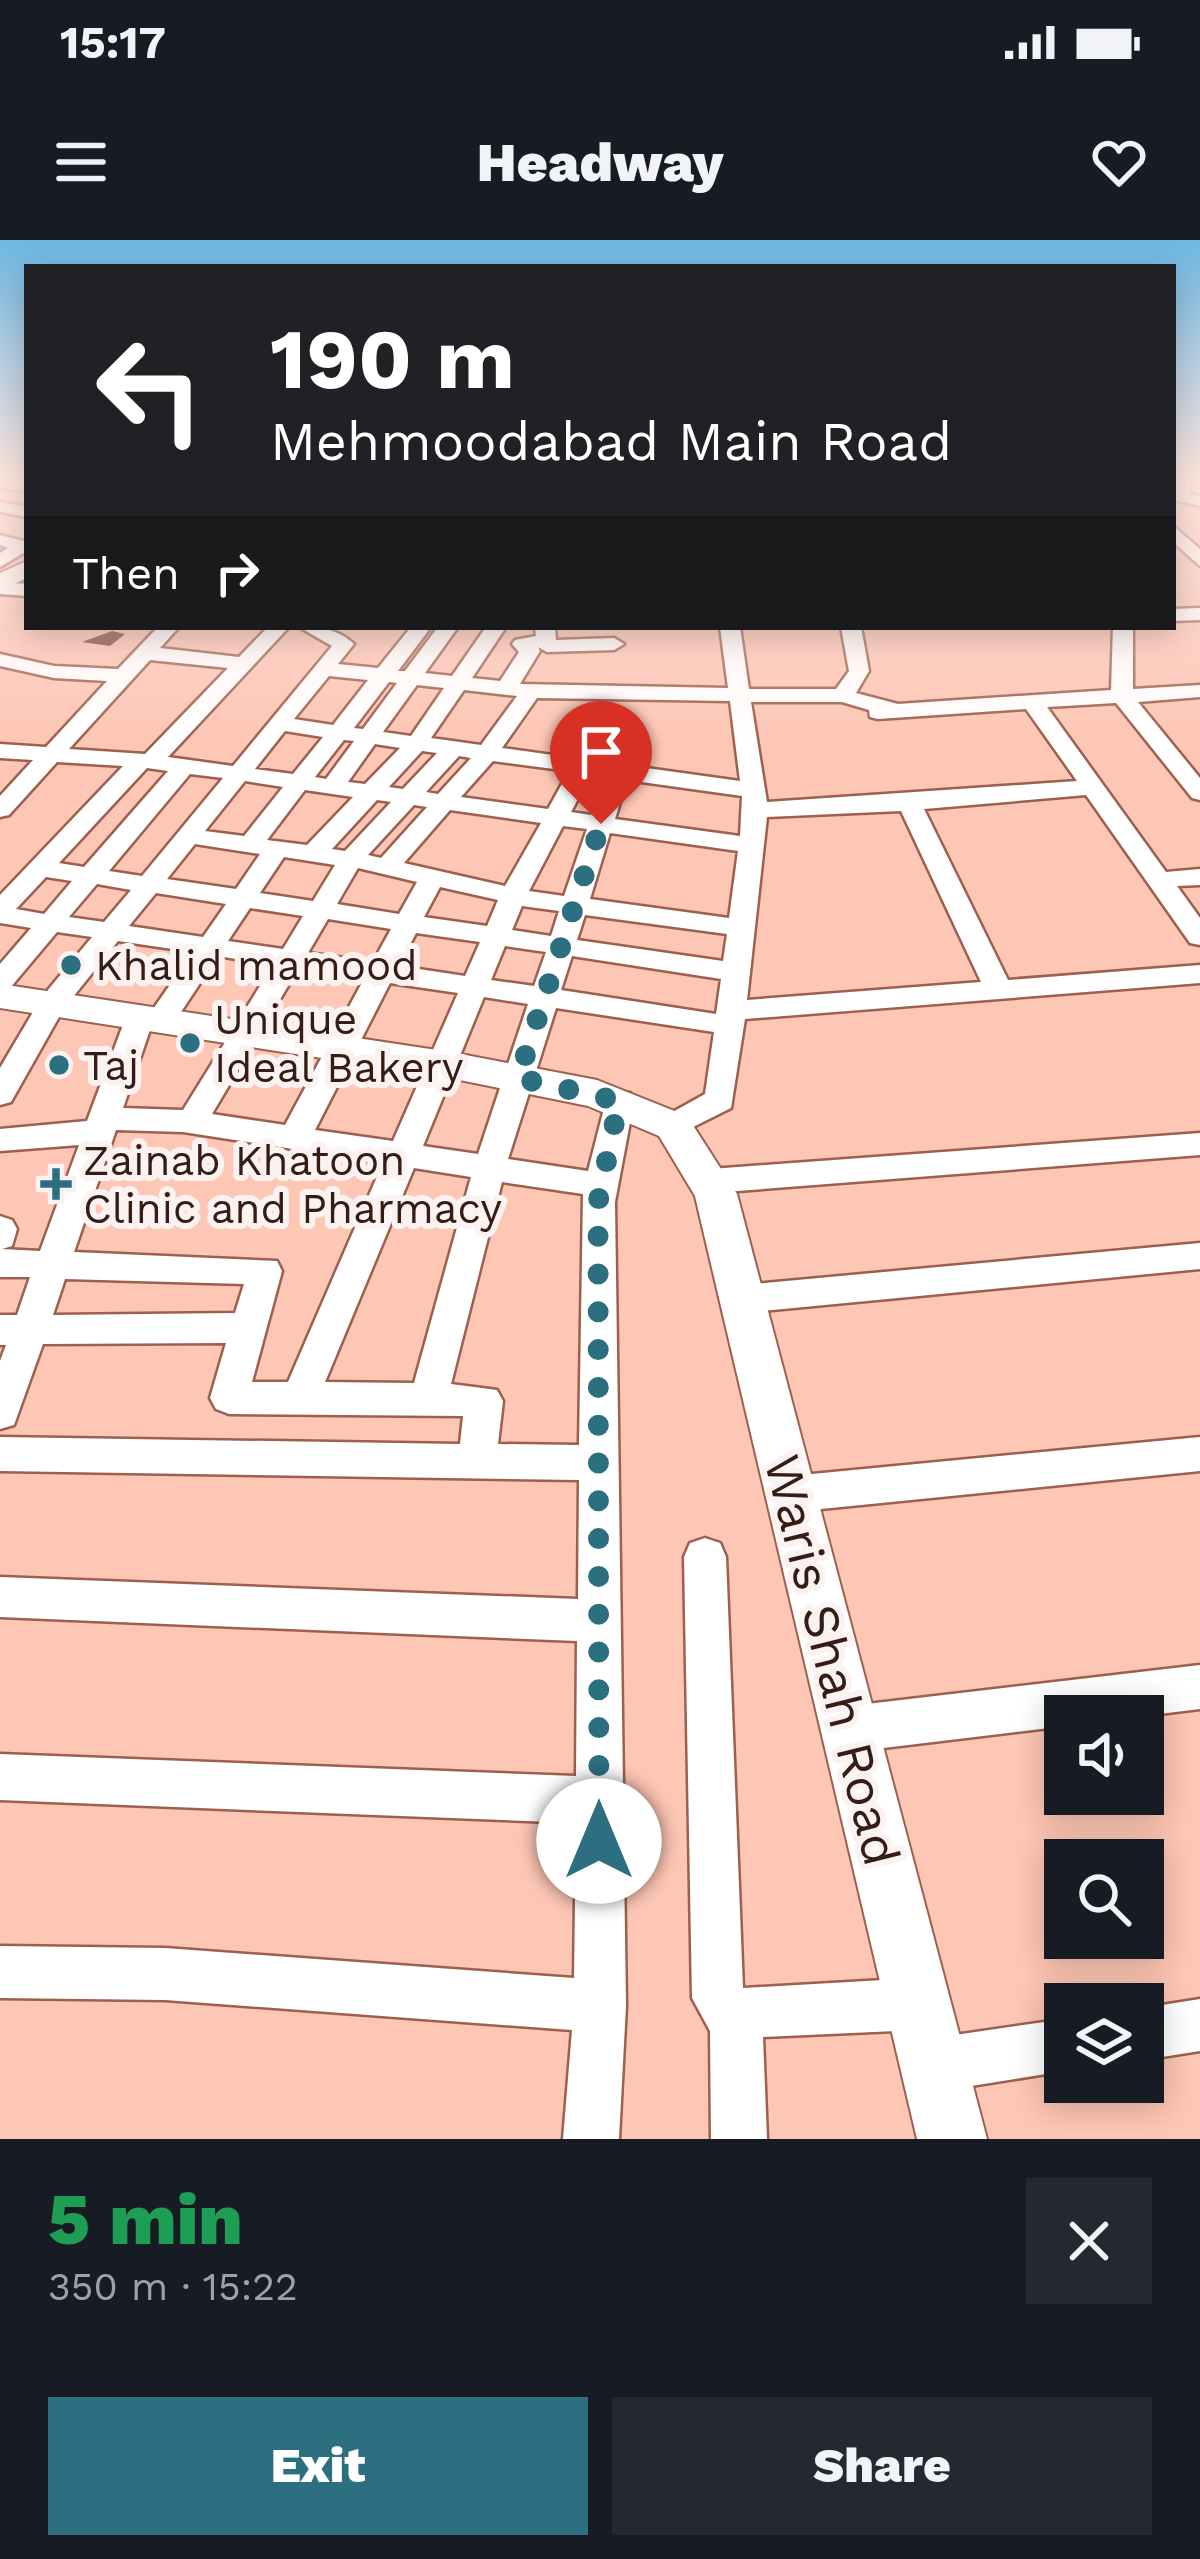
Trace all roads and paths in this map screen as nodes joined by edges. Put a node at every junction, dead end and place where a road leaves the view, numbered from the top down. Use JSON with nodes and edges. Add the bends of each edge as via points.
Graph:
{"nodes":[{"id":1,"x":167,"y":630,"type":"edge"},
{"id":2,"x":276,"y":630,"type":"edge"},
{"id":3,"x":315,"y":630,"type":"edge"},
{"id":4,"x":419,"y":630,"type":"edge"},
{"id":5,"x":446,"y":630,"type":"edge"},
{"id":6,"x":494,"y":630,"type":"edge"},
{"id":7,"x":730,"y":630,"type":"edge"},
{"id":8,"x":852,"y":630,"type":"edge"},
{"id":9,"x":1123,"y":630,"type":"edge"},
{"id":10,"x":546,"y":634,"type":"edge"},
{"id":11,"x":343,"y":645,"type":"edge"},
{"id":12,"x":145,"y":652,"type":"junction"},
{"id":13,"x":0,"y":660,"type":"edge"},
{"id":14,"x":615,"y":661,"type":"edge"},
{"id":15,"x":241,"y":663,"type":"junction"},
{"id":16,"x":386,"y":675,"type":"junction"},
{"id":17,"x":123,"y":676,"type":"junction"},
{"id":18,"x":411,"y":678,"type":"junction"},
{"id":19,"x":460,"y":683,"type":"junction"},
{"id":20,"x":519,"y":689,"type":"junction"},
{"id":21,"x":1200,"y":692,"type":"edge"},
{"id":22,"x":1122,"y":696,"type":"junction"},
{"id":23,"x":843,"y":697,"type":"junction"},
{"id":24,"x":1032,"y":702,"type":"junction"},
{"id":25,"x":740,"y":708,"type":"junction"},
{"id":26,"x":898,"y":711,"type":"junction"},
{"id":27,"x":279,"y":724,"type":"junction"},
{"id":28,"x":342,"y":733,"type":"junction"},
{"id":29,"x":370,"y":736,"type":"junction"},
{"id":30,"x":417,"y":743,"type":"junction"},
{"id":31,"x":454,"y":748,"type":"junction"},
{"id":32,"x":0,"y":751,"type":"edge"},
{"id":33,"x":50,"y":753,"type":"junction"},
{"id":34,"x":488,"y":753,"type":"junction"},
{"id":35,"x":146,"y":760,"type":"junction"},
{"id":36,"x":184,"y":766,"type":"junction"},
{"id":37,"x":584,"y":766,"type":"junction"},
{"id":38,"x":618,"y":771,"type":"junction"},
{"id":39,"x":239,"y":773,"type":"junction"},
{"id":40,"x":301,"y":782,"type":"junction"},
{"id":41,"x":333,"y":786,"type":"junction"},
{"id":42,"x":1092,"y":787,"type":"junction"},
{"id":43,"x":372,"y":792,"type":"junction"},
{"id":44,"x":1200,"y":793,"type":"edge"},
{"id":45,"x":411,"y":797,"type":"junction"},
{"id":46,"x":754,"y":800,"type":"junction"},
{"id":47,"x":446,"y":802,"type":"junction"},
{"id":48,"x":909,"y":803,"type":"junction"},
{"id":49,"x":0,"y":810,"type":"edge"},
{"id":50,"x":553,"y":817,"type":"junction"},
{"id":51,"x":601,"y":824,"type":"junction"},
{"id":52,"x":189,"y":836,"type":"junction"},
{"id":53,"x":752,"y":844,"type":"junction"},
{"id":54,"x":264,"y":847,"type":"junction"},
{"id":55,"x":313,"y":854,"type":"junction"},
{"id":56,"x":351,"y":859,"type":"junction"},
{"id":57,"x":387,"y":867,"type":"junction"},
{"id":58,"x":39,"y":868,"type":"junction"},
{"id":59,"x":89,"y":875,"type":"junction"},
{"id":60,"x":432,"y":877,"type":"junction"},
{"id":61,"x":1200,"y":877,"type":"edge"},
{"id":62,"x":1160,"y":880,"type":"junction"},
{"id":63,"x":149,"y":884,"type":"junction"},
{"id":64,"x":513,"y":896,"type":"junction"},
{"id":65,"x":244,"y":898,"type":"junction"},
{"id":66,"x":574,"y":905,"type":"junction"},
{"id":67,"x":320,"y":910,"type":"junction"},
{"id":68,"x":0,"y":913,"type":"edge"},
{"id":69,"x":49,"y":921,"type":"junction"},
{"id":70,"x":408,"y":923,"type":"junction"},
{"id":71,"x":741,"y":928,"type":"junction"},
{"id":72,"x":112,"y":930,"type":"junction"},
{"id":73,"x":497,"y":936,"type":"junction"},
{"id":74,"x":1200,"y":937,"type":"edge"},
{"id":75,"x":212,"y":945,"type":"junction"},
{"id":76,"x":560,"y":946,"type":"junction"},
{"id":77,"x":290,"y":957,"type":"junction"},
{"id":78,"x":382,"y":972,"type":"junction"},
{"id":79,"x":736,"y":972,"type":"junction"},
{"id":80,"x":1200,"y":974,"type":"edge"},
{"id":81,"x":0,"y":982,"type":"edge"},
{"id":82,"x":475,"y":986,"type":"junction"},
{"id":83,"x":1000,"y":992,"type":"junction"},
{"id":84,"x":0,"y":996,"type":"edge"},
{"id":85,"x":543,"y":997,"type":"junction"},
{"id":86,"x":52,"y":1004,"type":"junction"},
{"id":87,"x":151,"y":1018,"type":"junction"},
{"id":88,"x":730,"y":1018,"type":"junction"},
{"id":89,"x":244,"y":1033,"type":"junction"},
{"id":90,"x":341,"y":1048,"type":"junction"},
{"id":91,"x":11,"y":1058,"type":"edge"},
{"id":92,"x":441,"y":1064,"type":"junction"},
{"id":93,"x":518,"y":1078,"type":"junction"},
{"id":94,"x":0,"y":1094,"type":"edge"},
{"id":95,"x":619,"y":1101,"type":"junction"},
{"id":96,"x":190,"y":1123,"type":"junction"},
{"id":97,"x":99,"y":1125,"type":"junction"},
{"id":98,"x":673,"y":1126,"type":"junction"},
{"id":99,"x":294,"y":1139,"type":"junction"},
{"id":100,"x":1,"y":1141,"type":"edge"},
{"id":101,"x":1200,"y":1144,"type":"edge"},
{"id":102,"x":402,"y":1156,"type":"junction"},
{"id":103,"x":489,"y":1168,"type":"junction"},
{"id":104,"x":711,"y":1180,"type":"junction"},
{"id":105,"x":601,"y":1185,"type":"junction"},
{"id":106,"x":1200,"y":1256,"type":"edge"},
{"id":107,"x":0,"y":1263,"type":"edge"},
{"id":108,"x":55,"y":1266,"type":"junction"},
{"id":109,"x":742,"y":1299,"type":"junction"},
{"id":110,"x":248,"y":1328,"type":"junction"},
{"id":111,"x":15,"y":1330,"type":"edge"},
{"id":112,"x":301,"y":1395,"type":"junction"},
{"id":113,"x":428,"y":1399,"type":"junction"},
{"id":114,"x":0,"y":1413,"type":"edge"},
{"id":115,"x":0,"y":1454,"type":"edge"},
{"id":116,"x":1200,"y":1454,"type":"edge"},
{"id":117,"x":477,"y":1462,"type":"junction"},
{"id":118,"x":599,"y":1463,"type":"junction"},
{"id":119,"x":790,"y":1494,"type":"junction"},
{"id":120,"x":705,"y":1558,"type":"dead end"},
{"id":121,"x":0,"y":1597,"type":"edge"},
{"id":122,"x":599,"y":1621,"type":"junction"},
{"id":123,"x":1200,"y":1687,"type":"edge"},
{"id":124,"x":850,"y":1729,"type":"junction"},
{"id":125,"x":0,"y":1777,"type":"edge"},
{"id":126,"x":599,"y":1800,"type":"junction"},
{"id":127,"x":0,"y":1972,"type":"edge"},
{"id":128,"x":918,"y":2005,"type":"junction"},
{"id":129,"x":599,"y":2006,"type":"junction"},
{"id":130,"x":736,"y":2023,"type":"junction"},
{"id":131,"x":1200,"y":2025,"type":"edge"},
{"id":132,"x":1164,"y":2031,"type":"edge"},
{"id":133,"x":1044,"y":2048,"type":"edge"},
{"id":134,"x":934,"y":2065,"type":"junction"},
{"id":135,"x":591,"y":2139,"type":"edge"},
{"id":136,"x":739,"y":2139,"type":"edge"},
{"id":137,"x":952,"y":2139,"type":"edge"}],
"edges":[{"from":1,"to":12,"type":"street"},
{"from":2,"to":15,"type":"street"},
{"from":3,"to":11,"type":"street"},
{"from":4,"to":16,"type":"street"},
{"from":5,"to":18,"type":"street"},
{"from":6,"to":19,"type":"street"},
{"from":7,"to":25,"type":"street"},
{"from":8,"to":23,"type":"street","via":[[859,671]]},
{"from":9,"to":22,"type":"street"},
{"from":10,"to":14,"type":"street","via":[[548,646]]},
{"from":10,"to":20,"type":"street","via":[[522,644],[530,651]]},
{"from":11,"to":16,"type":"street"},
{"from":11,"to":27,"type":"street"},
{"from":12,"to":15,"type":"street"},
{"from":12,"to":17,"type":"street"},
{"from":13,"to":17,"type":"street"},
{"from":14,"to":20,"type":"street"},
{"from":14,"to":25,"type":"street"},
{"from":15,"to":35,"type":"street"},
{"from":16,"to":18,"type":"street"},
{"from":16,"to":28,"type":"street"},
{"from":17,"to":33,"type":"street"},
{"from":18,"to":19,"type":"street"},
{"from":18,"to":29,"type":"street"},
{"from":19,"to":20,"type":"street"},
{"from":19,"to":30,"type":"street"},
{"from":20,"to":34,"type":"street"},
{"from":21,"to":22,"type":"street"},
{"from":22,"to":24,"type":"street"},
{"from":22,"to":44,"type":"street"},
{"from":23,"to":25,"type":"street"},
{"from":23,"to":26,"type":"street"},
{"from":24,"to":26,"type":"street"},
{"from":24,"to":42,"type":"street"},
{"from":25,"to":26,"type":"street"},
{"from":25,"to":46,"type":"street"},
{"from":27,"to":28,"type":"street"},
{"from":27,"to":39,"type":"street"},
{"from":28,"to":29,"type":"street"},
{"from":28,"to":40,"type":"street"},
{"from":29,"to":30,"type":"street"},
{"from":29,"to":41,"type":"street"},
{"from":30,"to":31,"type":"street"},
{"from":30,"to":43,"type":"street"},
{"from":31,"to":34,"type":"street"},
{"from":31,"to":45,"type":"street"},
{"from":32,"to":33,"type":"street"},
{"from":33,"to":35,"type":"street"},
{"from":33,"to":49,"type":"street"},
{"from":34,"to":37,"type":"street"},
{"from":34,"to":47,"type":"street"},
{"from":35,"to":36,"type":"street"},
{"from":35,"to":58,"type":"street"},
{"from":36,"to":39,"type":"street"},
{"from":36,"to":59,"type":"street"},
{"from":37,"to":38,"type":"street"},
{"from":37,"to":50,"type":"street"},
{"from":38,"to":46,"type":"street"},
{"from":38,"to":51,"type":"street"},
{"from":39,"to":40,"type":"street"},
{"from":39,"to":52,"type":"street"},
{"from":40,"to":41,"type":"street"},
{"from":40,"to":54,"type":"street"},
{"from":41,"to":43,"type":"street"},
{"from":42,"to":48,"type":"street"},
{"from":42,"to":62,"type":"street"},
{"from":43,"to":45,"type":"street"},
{"from":43,"to":55,"type":"street"},
{"from":45,"to":47,"type":"street"},
{"from":45,"to":56,"type":"street"},
{"from":46,"to":48,"type":"street"},
{"from":46,"to":53,"type":"street"},
{"from":47,"to":50,"type":"street"},
{"from":47,"to":57,"type":"street"},
{"from":48,"to":83,"type":"street"},
{"from":50,"to":51,"type":"street"},
{"from":50,"to":64,"type":"street"},
{"from":51,"to":53,"type":"street"},
{"from":51,"to":66,"type":"street"},
{"from":52,"to":54,"type":"street"},
{"from":52,"to":63,"type":"street"},
{"from":53,"to":71,"type":"street"},
{"from":54,"to":55,"type":"street"},
{"from":54,"to":65,"type":"street"},
{"from":55,"to":56,"type":"street"},
{"from":56,"to":57,"type":"street"},
{"from":56,"to":67,"type":"street"},
{"from":57,"to":60,"type":"street"},
{"from":58,"to":59,"type":"street"},
{"from":58,"to":68,"type":"street"},
{"from":59,"to":63,"type":"street"},
{"from":59,"to":69,"type":"street"},
{"from":60,"to":64,"type":"street"},
{"from":60,"to":70,"type":"street"},
{"from":61,"to":62,"type":"street"},
{"from":62,"to":74,"type":"street"},
{"from":63,"to":65,"type":"street"},
{"from":63,"to":72,"type":"street"},
{"from":64,"to":66,"type":"street"},
{"from":64,"to":73,"type":"street"},
{"from":65,"to":67,"type":"street"},
{"from":65,"to":75,"type":"street"},
{"from":66,"to":71,"type":"street"},
{"from":66,"to":76,"type":"street"},
{"from":67,"to":70,"type":"street"},
{"from":67,"to":77,"type":"street"},
{"from":68,"to":69,"type":"street"},
{"from":69,"to":72,"type":"street"},
{"from":69,"to":81,"type":"street"},
{"from":70,"to":73,"type":"street"},
{"from":70,"to":78,"type":"street"},
{"from":71,"to":79,"type":"street"},
{"from":72,"to":75,"type":"street"},
{"from":72,"to":86,"type":"street"},
{"from":73,"to":76,"type":"street"},
{"from":73,"to":82,"type":"street"},
{"from":75,"to":77,"type":"street"},
{"from":75,"to":87,"type":"street"},
{"from":76,"to":79,"type":"street"},
{"from":76,"to":85,"type":"street"},
{"from":77,"to":78,"type":"street"},
{"from":77,"to":89,"type":"street"},
{"from":78,"to":82,"type":"street"},
{"from":78,"to":90,"type":"street"},
{"from":79,"to":88,"type":"street"},
{"from":80,"to":83,"type":"street"},
{"from":82,"to":85,"type":"street"},
{"from":82,"to":92,"type":"street"},
{"from":83,"to":88,"type":"street"},
{"from":84,"to":86,"type":"main road"},
{"from":85,"to":88,"type":"street"},
{"from":85,"to":93,"type":"street"},
{"from":86,"to":87,"type":"main road"},
{"from":86,"to":91,"type":"street"},
{"from":87,"to":89,"type":"main road"},
{"from":87,"to":97,"type":"street"},
{"from":88,"to":98,"type":"street","via":[[720,1100]]},
{"from":89,"to":90,"type":"main road"},
{"from":89,"to":96,"type":"street"},
{"from":90,"to":92,"type":"main road"},
{"from":90,"to":99,"type":"street"},
{"from":91,"to":94,"type":"street"},
{"from":92,"to":93,"type":"main road"},
{"from":92,"to":102,"type":"street"},
{"from":93,"to":95,"type":"main road"},
{"from":93,"to":103,"type":"street"},
{"from":95,"to":98,"type":"main road"},
{"from":95,"to":105,"type":"street"},
{"from":96,"to":97,"type":"street"},
{"from":96,"to":99,"type":"street"},
{"from":97,"to":100,"type":"street"},
{"from":97,"to":108,"type":"street"},
{"from":98,"to":104,"type":"main road"},
{"from":99,"to":102,"type":"street"},
{"from":101,"to":104,"type":"street"},
{"from":102,"to":103,"type":"street"},
{"from":102,"to":112,"type":"street"},
{"from":103,"to":105,"type":"street"},
{"from":103,"to":113,"type":"street"},
{"from":104,"to":109,"type":"main road","name":"Waris Shah Road"},
{"from":105,"to":118,"type":"street"},
{"from":106,"to":109,"type":"street"},
{"from":107,"to":108,"type":"street"},
{"from":108,"to":110,"type":"street","via":[[265,1271]]},
{"from":108,"to":111,"type":"street"},
{"from":109,"to":119,"type":"main road","name":"Waris Shah Road"},
{"from":110,"to":111,"type":"street"},
{"from":110,"to":112,"type":"street","via":[[229,1398]]},
{"from":111,"to":114,"type":"street"},
{"from":112,"to":113,"type":"street"},
{"from":113,"to":117,"type":"street","via":[[484,1401]]},
{"from":115,"to":117,"type":"street"},
{"from":116,"to":119,"type":"street"},
{"from":117,"to":118,"type":"street"},
{"from":118,"to":122,"type":"street"},
{"from":119,"to":124,"type":"main road","name":"Waris Shah Road"},
{"from":120,"to":130,"type":"street","via":[[718,1998]]},
{"from":121,"to":122,"type":"street"},
{"from":122,"to":126,"type":"street"},
{"from":123,"to":124,"type":"street"},
{"from":124,"to":128,"type":"main road","name":"Waris Shah Road"},
{"from":125,"to":126,"type":"street"},
{"from":126,"to":129,"type":"street"},
{"from":127,"to":129,"type":"street","via":[[165,1974]]},
{"from":128,"to":130,"type":"street","via":[[749,2012]]},
{"from":128,"to":134,"type":"main road","name":"Waris Shah Road"},
{"from":129,"to":135,"type":"street"},
{"from":130,"to":136,"type":"street"},
{"from":131,"to":132,"type":"street"},
{"from":133,"to":134,"type":"street"},
{"from":134,"to":137,"type":"main road","name":"Waris Shah Road"}]}
